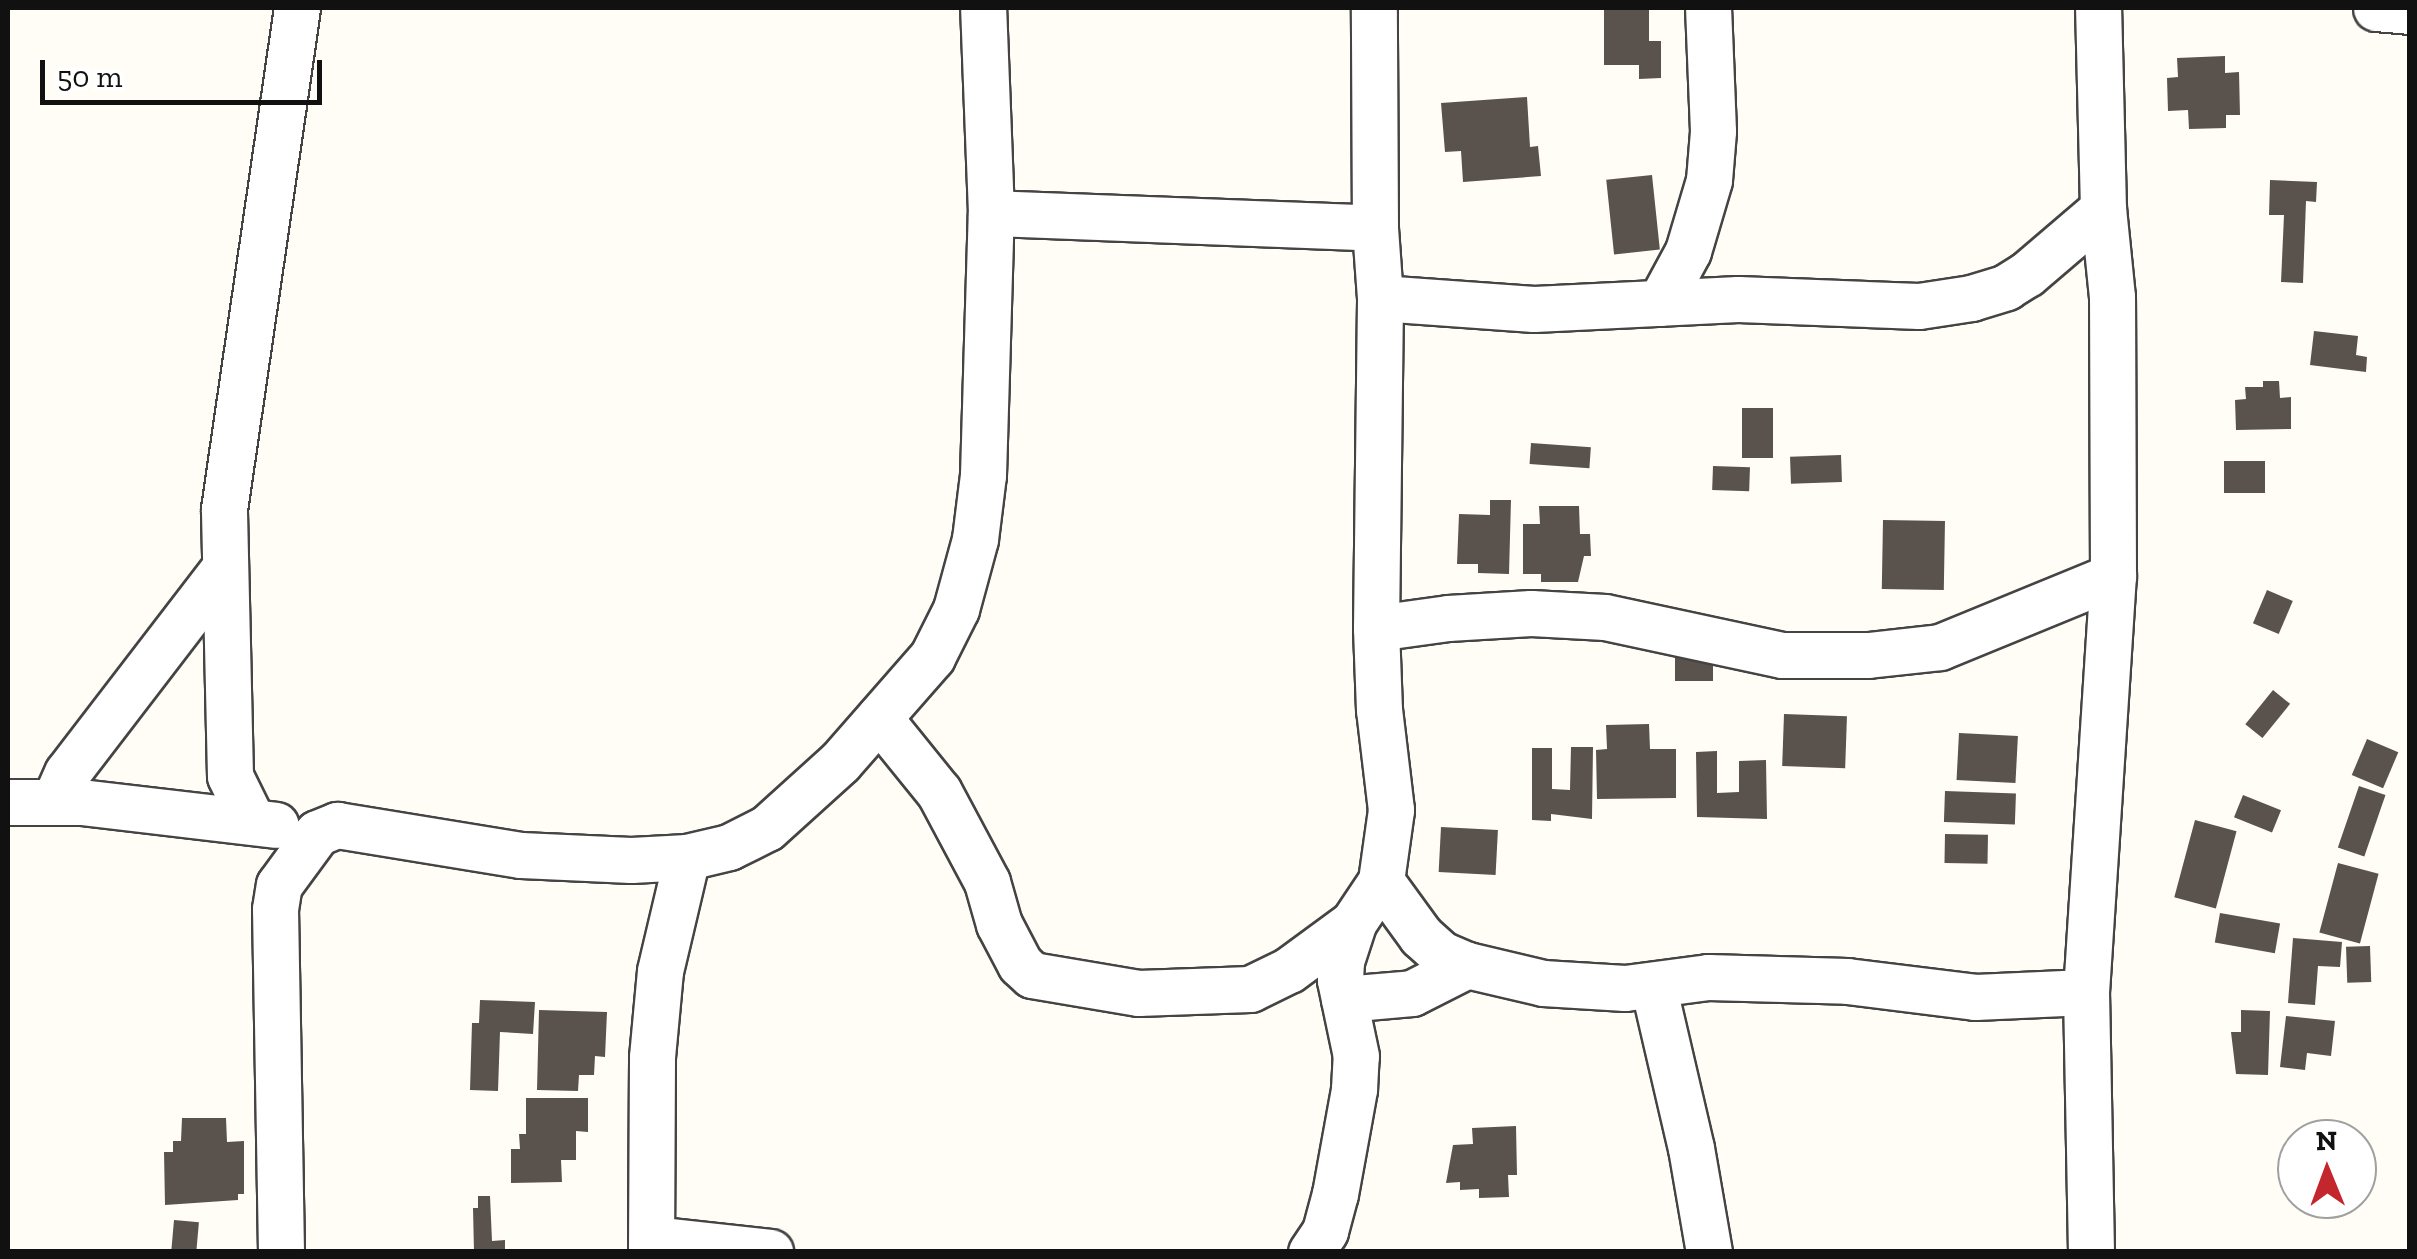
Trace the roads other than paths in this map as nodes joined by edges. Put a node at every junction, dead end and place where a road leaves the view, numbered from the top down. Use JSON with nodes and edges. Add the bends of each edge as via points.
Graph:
{"nodes":[{"id":1,"x":297,"y":8,"type":"edge"},
{"id":2,"x":983,"y":8,"type":"edge"},
{"id":3,"x":1374,"y":8,"type":"edge"},
{"id":4,"x":1708,"y":8,"type":"edge"},
{"id":5,"x":2108,"y":8,"type":"edge"},
{"id":6,"x":2376,"y":8,"type":"edge"},
{"id":7,"x":2410,"y":11,"type":"edge"},
{"id":8,"x":2103,"y":209,"type":"junction"},
{"id":9,"x":991,"y":214,"type":"junction"},
{"id":10,"x":1375,"y":228,"type":"junction"},
{"id":11,"x":1380,"y":298,"type":"junction"},
{"id":12,"x":1660,"y":302,"type":"junction"},
{"id":13,"x":223,"y":570,"type":"junction"},
{"id":14,"x":2113,"y":576,"type":"junction"},
{"id":15,"x":1376,"y":628,"type":"junction"},
{"id":16,"x":879,"y":718,"type":"junction"},
{"id":17,"x":8,"y":802,"type":"edge"},
{"id":18,"x":54,"y":802,"type":"junction"},
{"id":19,"x":252,"y":821,"type":"junction"},
{"id":20,"x":317,"y":833,"type":"junction"},
{"id":21,"x":687,"y":857,"type":"junction"},
{"id":22,"x":1381,"y":880,"type":"junction"},
{"id":23,"x":1352,"y":923,"type":"junction"},
{"id":24,"x":1467,"y":966,"type":"junction"},
{"id":25,"x":1653,"y":985,"type":"junction"},
{"id":26,"x":2086,"y":992,"type":"junction"},
{"id":27,"x":1344,"y":999,"type":"junction"},
{"id":28,"x":652,"y":1245,"type":"edge"},
{"id":29,"x":281,"y":1252,"type":"edge"},
{"id":30,"x":770,"y":1252,"type":"edge"},
{"id":31,"x":1311,"y":1252,"type":"edge"},
{"id":32,"x":1709,"y":1252,"type":"edge"},
{"id":33,"x":2090,"y":1252,"type":"edge"}],
"edges":[{"from":1,"to":13,"type":"street","via":[[224,508]]},
{"from":2,"to":9,"type":"street"},
{"from":3,"to":10,"type":"street"},
{"from":4,"to":12,"type":"street","via":[[1709,180],[1688,251]]},
{"from":5,"to":8,"type":"street"},
{"from":6,"to":7,"type":"street"},
{"from":8,"to":12,"type":"street","via":[[2027,274],[1970,298],[1874,307],[1799,299]]},
{"from":8,"to":14,"type":"street","via":[[2112,297]]},
{"from":9,"to":10,"type":"street"},
{"from":9,"to":16,"type":"street","via":[[984,475],[975,539],[956,608],[932,656]]},
{"from":10,"to":11,"type":"street"},
{"from":11,"to":12,"type":"street","via":[[1534,309]]},
{"from":11,"to":15,"type":"street"},
{"from":13,"to":18,"type":"street","via":[[67,772]]},
{"from":13,"to":19,"type":"street","via":[[230,776]]},
{"from":14,"to":15,"type":"street","via":[[1940,647],[1868,655],[1782,655],[1605,617],[1514,614]]},
{"from":14,"to":26,"type":"street"},
{"from":15,"to":22,"type":"street","via":[[1391,810]]},
{"from":16,"to":21,"type":"street","via":[[767,828],[728,848]]},
{"from":16,"to":23,"type":"street","via":[[940,792],[987,882],[999,924],[1032,975],[1138,993],[1250,989],[1289,970]]},
{"from":17,"to":18,"type":"street"},
{"from":18,"to":19,"type":"street"},
{"from":19,"to":20,"type":"street"},
{"from":20,"to":21,"type":"street","via":[[337,826],[522,855]]},
{"from":20,"to":29,"type":"street","via":[[279,885],[275,909]]},
{"from":21,"to":28,"type":"street","via":[[660,971]]},
{"from":22,"to":23,"type":"street"},
{"from":22,"to":24,"type":"street","via":[[1421,936]]},
{"from":23,"to":27,"type":"street","via":[[1341,961]]},
{"from":24,"to":25,"type":"street","via":[[1544,983]]},
{"from":24,"to":27,"type":"street","via":[[1412,993]]},
{"from":25,"to":26,"type":"street","via":[[1708,977],[1848,981],[1975,997]]},
{"from":25,"to":32,"type":"street"},
{"from":26,"to":33,"type":"street"},
{"from":27,"to":31,"type":"street","via":[[1356,1056],[1354,1089],[1335,1194]]},
{"from":28,"to":30,"type":"street"}]}
